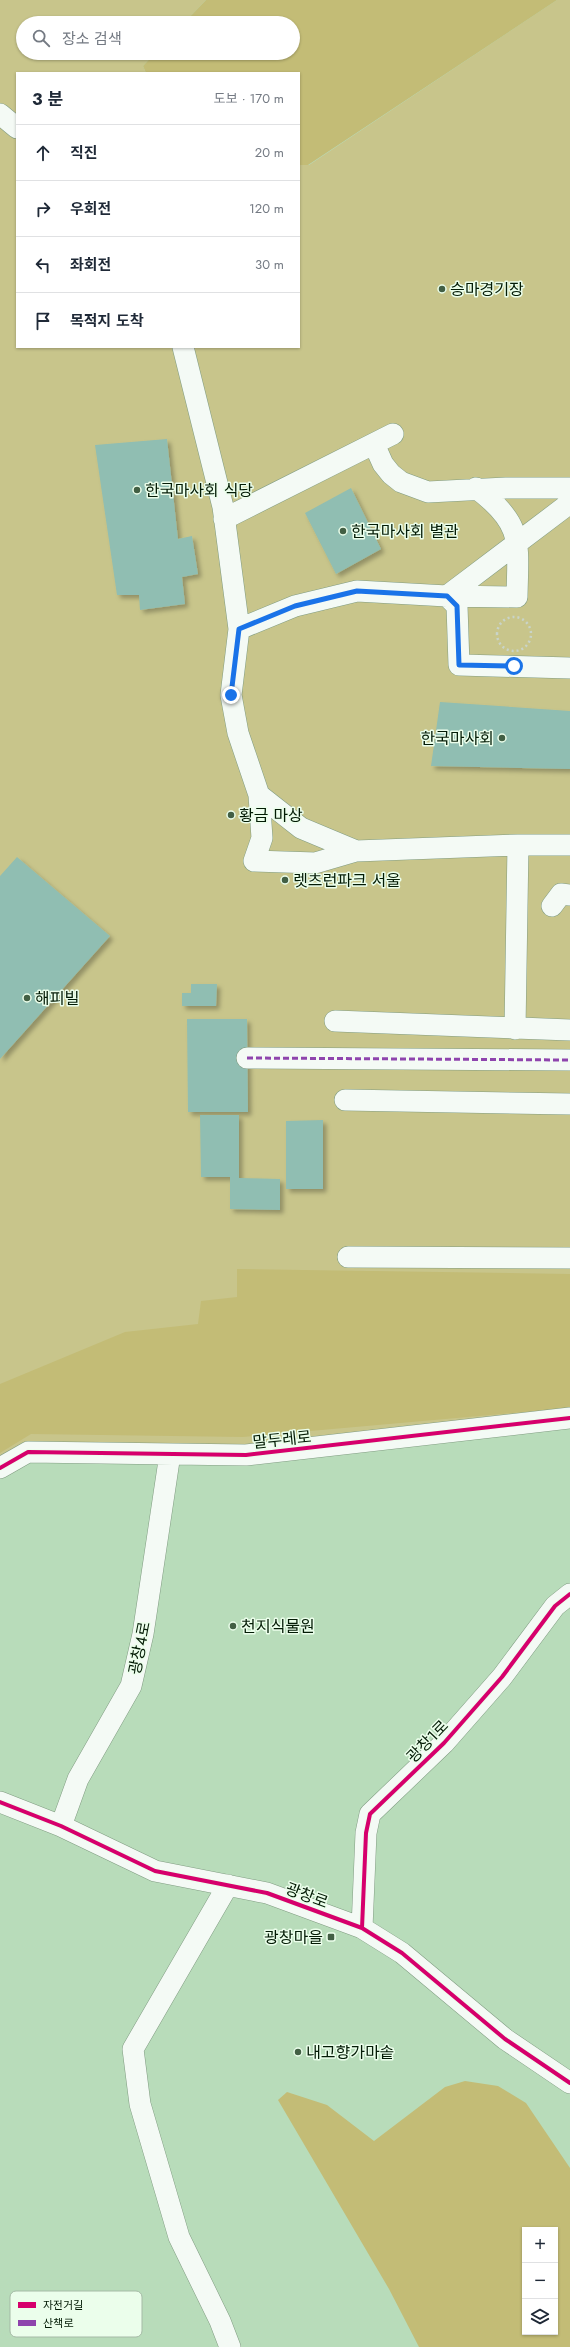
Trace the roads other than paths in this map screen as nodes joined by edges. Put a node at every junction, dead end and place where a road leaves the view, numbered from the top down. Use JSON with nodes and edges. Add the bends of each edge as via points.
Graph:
{"nodes":[{"id":1,"x":0,"y":114,"type":"edge"},
{"id":2,"x":16,"y":127,"type":"edge"},
{"id":3,"x":183,"y":348,"type":"edge"},
{"id":4,"x":393,"y":434,"type":"dead end"},
{"id":5,"x":374,"y":444,"type":"junction"},
{"id":6,"x":476,"y":488,"type":"junction"},
{"id":7,"x":570,"y":488,"type":"edge"},
{"id":8,"x":570,"y":503,"type":"edge"},
{"id":9,"x":224,"y":519,"type":"junction"},
{"id":10,"x":518,"y":544,"type":"junction"},
{"id":11,"x":447,"y":596,"type":"junction"},
{"id":12,"x":239,"y":629,"type":"junction"},
{"id":13,"x":570,"y":668,"type":"edge"},
{"id":14,"x":259,"y":794,"type":"junction"},
{"id":15,"x":518,"y":845,"type":"junction"},
{"id":16,"x":570,"y":846,"type":"edge"},
{"id":17,"x":356,"y":852,"type":"junction"},
{"id":18,"x":570,"y":895,"type":"edge"},
{"id":19,"x":552,"y":906,"type":"dead end"},
{"id":20,"x":335,"y":1021,"type":"dead end"},
{"id":21,"x":515,"y":1029,"type":"junction"},
{"id":22,"x":570,"y":1030,"type":"edge"},
{"id":23,"x":247,"y":1058,"type":"dead end"},
{"id":24,"x":570,"y":1060,"type":"edge"},
{"id":25,"x":345,"y":1100,"type":"dead end"},
{"id":26,"x":570,"y":1104,"type":"edge"},
{"id":27,"x":348,"y":1257,"type":"dead end"},
{"id":28,"x":570,"y":1258,"type":"edge"},
{"id":29,"x":570,"y":1418,"type":"edge"},
{"id":30,"x":170,"y":1454,"type":"junction"},
{"id":31,"x":0,"y":1468,"type":"edge"},
{"id":32,"x":570,"y":1594,"type":"edge"},
{"id":33,"x":0,"y":1802,"type":"edge"},
{"id":34,"x":61,"y":1826,"type":"junction"},
{"id":35,"x":228,"y":1885,"type":"junction"},
{"id":36,"x":362,"y":1928,"type":"junction"},
{"id":37,"x":570,"y":2083,"type":"edge"},
{"id":38,"x":230,"y":2347,"type":"edge"}],
"edges":[{"from":1,"to":2,"type":"street"},
{"from":3,"to":9,"type":"street"},
{"from":4,"to":5,"type":"street"},
{"from":5,"to":6,"type":"street","via":[[383,464],[401,482],[428,492]]},
{"from":5,"to":9,"type":"street"},
{"from":6,"to":7,"type":"street"},
{"from":6,"to":10,"type":"street","via":[[497,504],[512,525]]},
{"from":8,"to":10,"type":"street"},
{"from":9,"to":12,"type":"street"},
{"from":10,"to":11,"type":"street"},
{"from":10,"to":11,"type":"street","via":[[517,597]]},
{"from":11,"to":12,"type":"street","via":[[357,591],[295,606]]},
{"from":11,"to":13,"type":"street","via":[[457,606],[459,665]]},
{"from":12,"to":14,"type":"street","via":[[231,695],[238,733]]},
{"from":14,"to":17,"type":"street","via":[[302,828]]},
{"from":14,"to":17,"type":"street","via":[[262,838],[254,861],[315,863]]},
{"from":15,"to":16,"type":"street"},
{"from":15,"to":17,"type":"street"},
{"from":15,"to":21,"type":"street"},
{"from":18,"to":19,"type":"street","via":[[561,894]]},
{"from":20,"to":21,"type":"street"},
{"from":21,"to":22,"type":"street"},
{"from":23,"to":24,"type":"street"},
{"from":25,"to":26,"type":"street"},
{"from":27,"to":28,"type":"street"},
{"from":29,"to":30,"type":"street","name":"말두레로","via":[[246,1455]]},
{"from":30,"to":31,"type":"street","name":"말두레로","via":[[28,1452]]},
{"from":30,"to":34,"type":"street","name":"광창4로","via":[[143,1634],[131,1686],[78,1779]]},
{"from":32,"to":36,"type":"street","name":"광창1로","via":[[555,1606],[502,1677],[444,1743],[370,1814],[366,1833]]},
{"from":33,"to":34,"type":"street","name":"광창로"},
{"from":34,"to":35,"type":"street","name":"광창로","via":[[155,1871]]},
{"from":35,"to":36,"type":"street","name":"광창로","via":[[267,1893]]},
{"from":35,"to":38,"type":"street","via":[[133,2049],[140,2104],[179,2237]]},
{"from":36,"to":37,"type":"street","name":"광창로","via":[[402,1953],[505,2039]]}]}
